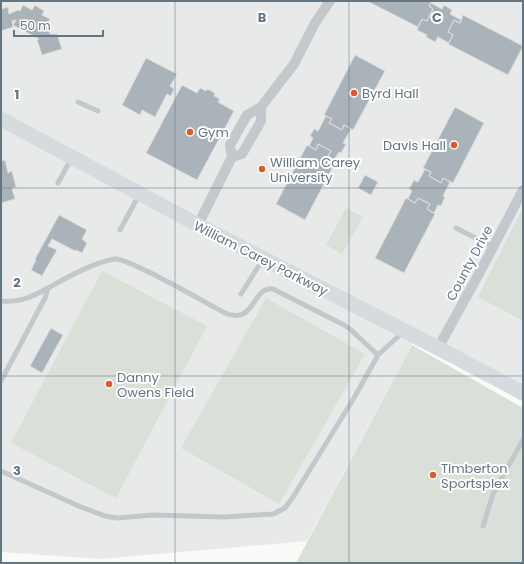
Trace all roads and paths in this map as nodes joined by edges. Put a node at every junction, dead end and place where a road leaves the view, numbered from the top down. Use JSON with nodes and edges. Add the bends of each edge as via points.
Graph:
{"nodes":[{"id":1,"x":330,"y":1,"type":"edge"},
{"id":2,"x":78,"y":102,"type":"dead end"},
{"id":3,"x":261,"y":108,"type":"junction"},
{"id":4,"x":98,"y":111,"type":"dead end"},
{"id":5,"x":1,"y":119,"type":"edge"},
{"id":6,"x":232,"y":157,"type":"junction"},
{"id":7,"x":72,"y":158,"type":"junction"},
{"id":8,"x":58,"y":183,"type":"dead end"},
{"id":9,"x":523,"y":190,"type":"edge"},
{"id":10,"x":140,"y":194,"type":"junction"},
{"id":11,"x":198,"y":225,"type":"junction"},
{"id":12,"x":456,"y":228,"type":"dead end"},
{"id":13,"x":120,"y":230,"type":"dead end"},
{"id":14,"x":493,"y":247,"type":"junction"},
{"id":15,"x":263,"y":259,"type":"junction"},
{"id":16,"x":48,"y":288,"type":"junction"},
{"id":17,"x":241,"y":294,"type":"dead end"},
{"id":18,"x":1,"y":301,"type":"edge"},
{"id":19,"x":404,"y":331,"type":"junction"},
{"id":20,"x":438,"y":348,"type":"junction"},
{"id":21,"x":378,"y":354,"type":"junction"},
{"id":22,"x":1,"y":381,"type":"edge"},
{"id":23,"x":523,"y":394,"type":"edge"},
{"id":24,"x":523,"y":440,"type":"edge"},
{"id":25,"x":1,"y":471,"type":"edge"},
{"id":26,"x":483,"y":526,"type":"dead end"}],
"edges":[{"from":1,"to":3,"type":"street","via":[[315,22],[294,64]]},
{"from":2,"to":4,"type":"lane"},
{"from":3,"to":6,"type":"street","via":[[261,121],[242,154]]},
{"from":3,"to":6,"type":"street","via":[[247,115],[230,146]]},
{"from":5,"to":7,"type":"street","name":"William Carey Parkway"},
{"from":6,"to":11,"type":"street"},
{"from":7,"to":8,"type":"lane"},
{"from":7,"to":10,"type":"street","name":"William Carey Parkway"},
{"from":9,"to":14,"type":"street","name":"County Drive"},
{"from":10,"to":11,"type":"street","name":"William Carey Parkway"},
{"from":10,"to":13,"type":"lane"},
{"from":11,"to":15,"type":"street","name":"William Carey Parkway"},
{"from":12,"to":14,"type":"lane"},
{"from":14,"to":20,"type":"street","name":"County Drive"},
{"from":15,"to":17,"type":"lane"},
{"from":15,"to":19,"type":"street","name":"William Carey Parkway"},
{"from":16,"to":18,"type":"lane","via":[[18,301]]},
{"from":16,"to":21,"type":"lane","via":[[106,261],[120,259],[234,316],[245,314],[263,291],[273,289],[350,329]]},
{"from":16,"to":22,"type":"lane"},
{"from":19,"to":20,"type":"street","name":"William Carey Parkway"},
{"from":19,"to":21,"type":"lane"},
{"from":20,"to":23,"type":"street","name":"William Carey Parkway"},
{"from":21,"to":25,"type":"lane","via":[[293,497],[285,508],[273,514],[224,517],[153,514],[110,518]]},
{"from":24,"to":26,"type":"lane","via":[[493,494]]}]}
